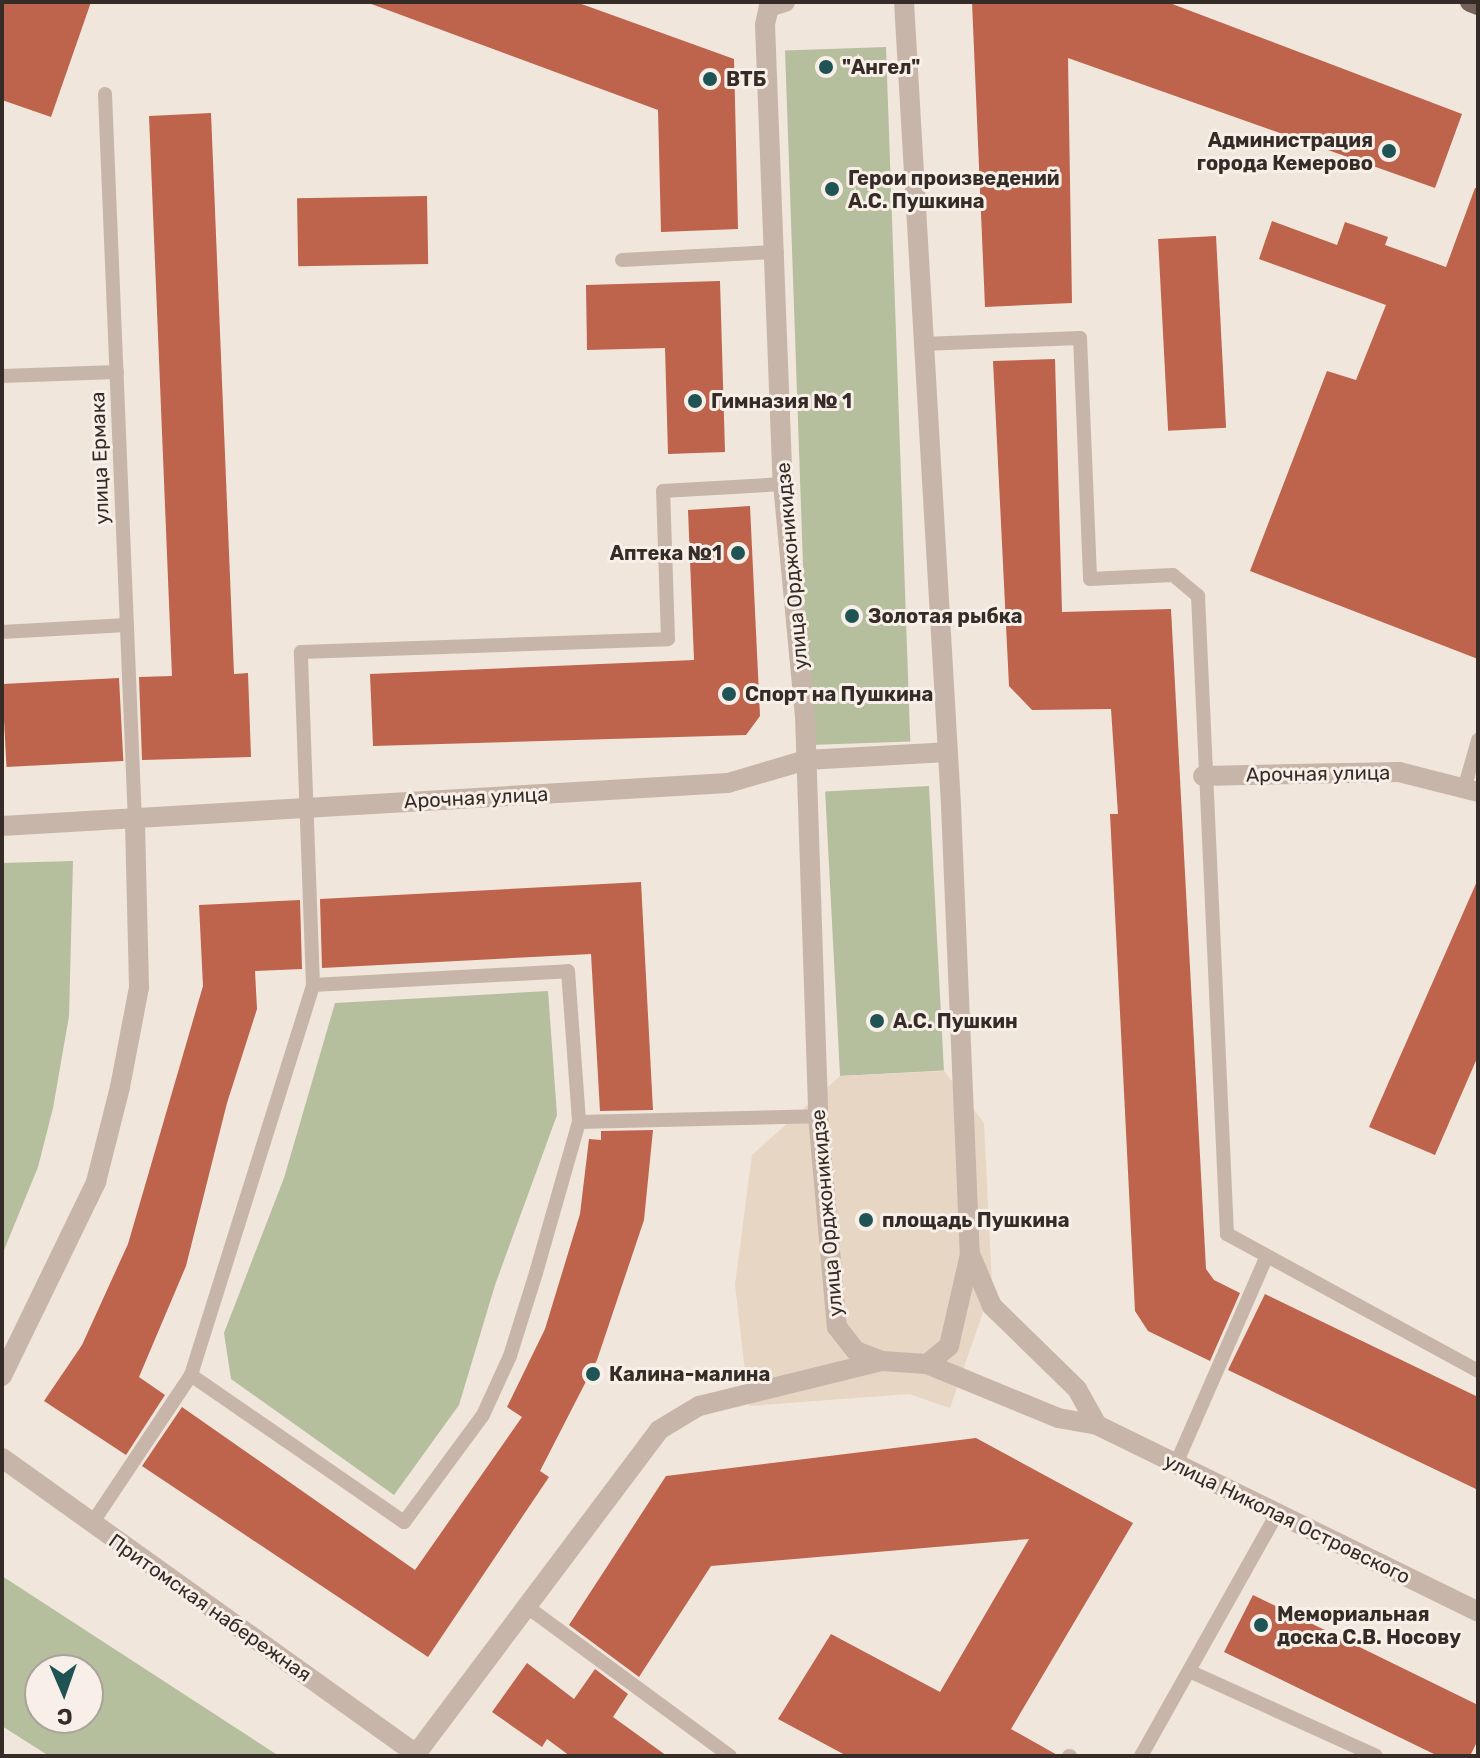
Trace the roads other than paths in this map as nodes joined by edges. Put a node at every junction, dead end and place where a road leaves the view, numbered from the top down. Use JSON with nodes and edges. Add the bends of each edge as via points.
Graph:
{"nodes":[{"id":1,"x":785,"y":2,"type":"edge"},
{"id":2,"x":1470,"y":2,"type":"edge"},
{"id":3,"x":898,"y":5,"type":"edge"},
{"id":4,"x":1478,"y":5,"type":"edge"},
{"id":5,"x":105,"y":94,"type":"dead end"},
{"id":6,"x":777,"y":252,"type":"junction"},
{"id":7,"x":622,"y":260,"type":"dead end"},
{"id":8,"x":923,"y":344,"type":"junction"},
{"id":9,"x":117,"y":372,"type":"junction"},
{"id":10,"x":2,"y":376,"type":"edge"},
{"id":11,"x":783,"y":484,"type":"junction"},
{"id":12,"x":127,"y":625,"type":"junction"},
{"id":13,"x":2,"y":632,"type":"edge"},
{"id":14,"x":1478,"y":740,"type":"edge"},
{"id":15,"x":947,"y":752,"type":"junction"},
{"id":16,"x":806,"y":760,"type":"junction"},
{"id":17,"x":1203,"y":776,"type":"junction"},
{"id":18,"x":1471,"y":789,"type":"edge"},
{"id":19,"x":306,"y":808,"type":"junction"},
{"id":20,"x":135,"y":821,"type":"junction"},
{"id":21,"x":2,"y":826,"type":"edge"},
{"id":22,"x":313,"y":985,"type":"junction"},
{"id":23,"x":818,"y":1116,"type":"junction"},
{"id":24,"x":579,"y":1122,"type":"junction"},
{"id":25,"x":970,"y":1254,"type":"junction"},
{"id":26,"x":1267,"y":1256,"type":"junction"},
{"id":27,"x":882,"y":1361,"type":"junction"},
{"id":28,"x":927,"y":1364,"type":"junction"},
{"id":29,"x":1478,"y":1371,"type":"edge"},
{"id":30,"x":191,"y":1375,"type":"junction"},
{"id":31,"x":2,"y":1376,"type":"edge"},
{"id":32,"x":1097,"y":1425,"type":"junction"},
{"id":33,"x":2,"y":1458,"type":"edge"},
{"id":34,"x":1176,"y":1464,"type":"junction"},
{"id":35,"x":1277,"y":1514,"type":"junction"},
{"id":36,"x":91,"y":1525,"type":"junction"},
{"id":37,"x":526,"y":1606,"type":"junction"},
{"id":38,"x":1478,"y":1612,"type":"edge"},
{"id":39,"x":1189,"y":1671,"type":"junction"},
{"id":40,"x":418,"y":1755,"type":"edge"},
{"id":41,"x":730,"y":1756,"type":"edge"},
{"id":42,"x":1141,"y":1756,"type":"edge"},
{"id":43,"x":1376,"y":1756,"type":"edge"}],
"edges":[{"from":1,"to":6,"type":"street","name":"улица Орджоникидзе","via":[[769,7],[765,25]]},
{"from":2,"to":4,"type":"main road"},
{"from":3,"to":8,"type":"street"},
{"from":5,"to":9,"type":"lane","name":"улица Ермака"},
{"from":6,"to":7,"type":"lane"},
{"from":6,"to":11,"type":"street","name":"улица Орджоникидзе"},
{"from":8,"to":15,"type":"street"},
{"from":8,"to":17,"type":"lane","via":[[1080,338],[1090,579],[1173,575],[1198,596]]},
{"from":9,"to":10,"type":"lane"},
{"from":9,"to":12,"type":"lane","name":"улица Ермака"},
{"from":11,"to":16,"type":"street","name":"улица Орджоникидзе"},
{"from":11,"to":19,"type":"lane","via":[[663,491],[668,639],[301,652]]},
{"from":12,"to":13,"type":"lane"},
{"from":12,"to":20,"type":"lane","name":"улица Ермака"},
{"from":14,"to":18,"type":"lane"},
{"from":15,"to":16,"type":"street","name":"Арочная улица"},
{"from":15,"to":25,"type":"street"},
{"from":16,"to":19,"type":"street","name":"Арочная улица","via":[[728,783]]},
{"from":16,"to":23,"type":"street","name":"улица Орджоникидзе"},
{"from":17,"to":18,"type":"street","name":"Арочная улица","via":[[1399,772]]},
{"from":17,"to":26,"type":"lane","via":[[1227,1234]]},
{"from":19,"to":20,"type":"street","name":"Арочная улица"},
{"from":19,"to":22,"type":"lane"},
{"from":20,"to":21,"type":"street","name":"Арочная улица"},
{"from":20,"to":31,"type":"street","via":[[139,987],[120,1087],[96,1182]]},
{"from":22,"to":24,"type":"lane","via":[[568,971]]},
{"from":22,"to":30,"type":"lane"},
{"from":23,"to":24,"type":"lane"},
{"from":23,"to":27,"type":"street","name":"улица Орджоникидзе","via":[[837,1327],[856,1351]]},
{"from":24,"to":30,"type":"lane","via":[[510,1356],[483,1415],[404,1522]]},
{"from":25,"to":28,"type":"street","via":[[949,1346]]},
{"from":25,"to":32,"type":"street","via":[[992,1306],[1077,1389]]},
{"from":26,"to":29,"type":"lane"},
{"from":26,"to":34,"type":"lane"},
{"from":27,"to":28,"type":"street","name":"улица Орджоникидзе"},
{"from":27,"to":37,"type":"street","via":[[699,1406],[659,1430]]},
{"from":28,"to":32,"type":"street","name":"улица Орджоникидзе","via":[[1058,1418]]},
{"from":30,"to":36,"type":"lane"},
{"from":32,"to":34,"type":"street","name":"улица Николая Островского"},
{"from":33,"to":36,"type":"street","name":"Притомская набережная"},
{"from":34,"to":35,"type":"street","name":"улица Николая Островского"},
{"from":35,"to":38,"type":"street","name":"улица Николая Островского"},
{"from":35,"to":39,"type":"lane"},
{"from":36,"to":40,"type":"street","name":"Притомская набережная"},
{"from":37,"to":40,"type":"street"},
{"from":37,"to":41,"type":"lane"},
{"from":39,"to":42,"type":"lane"},
{"from":39,"to":43,"type":"lane"}]}
